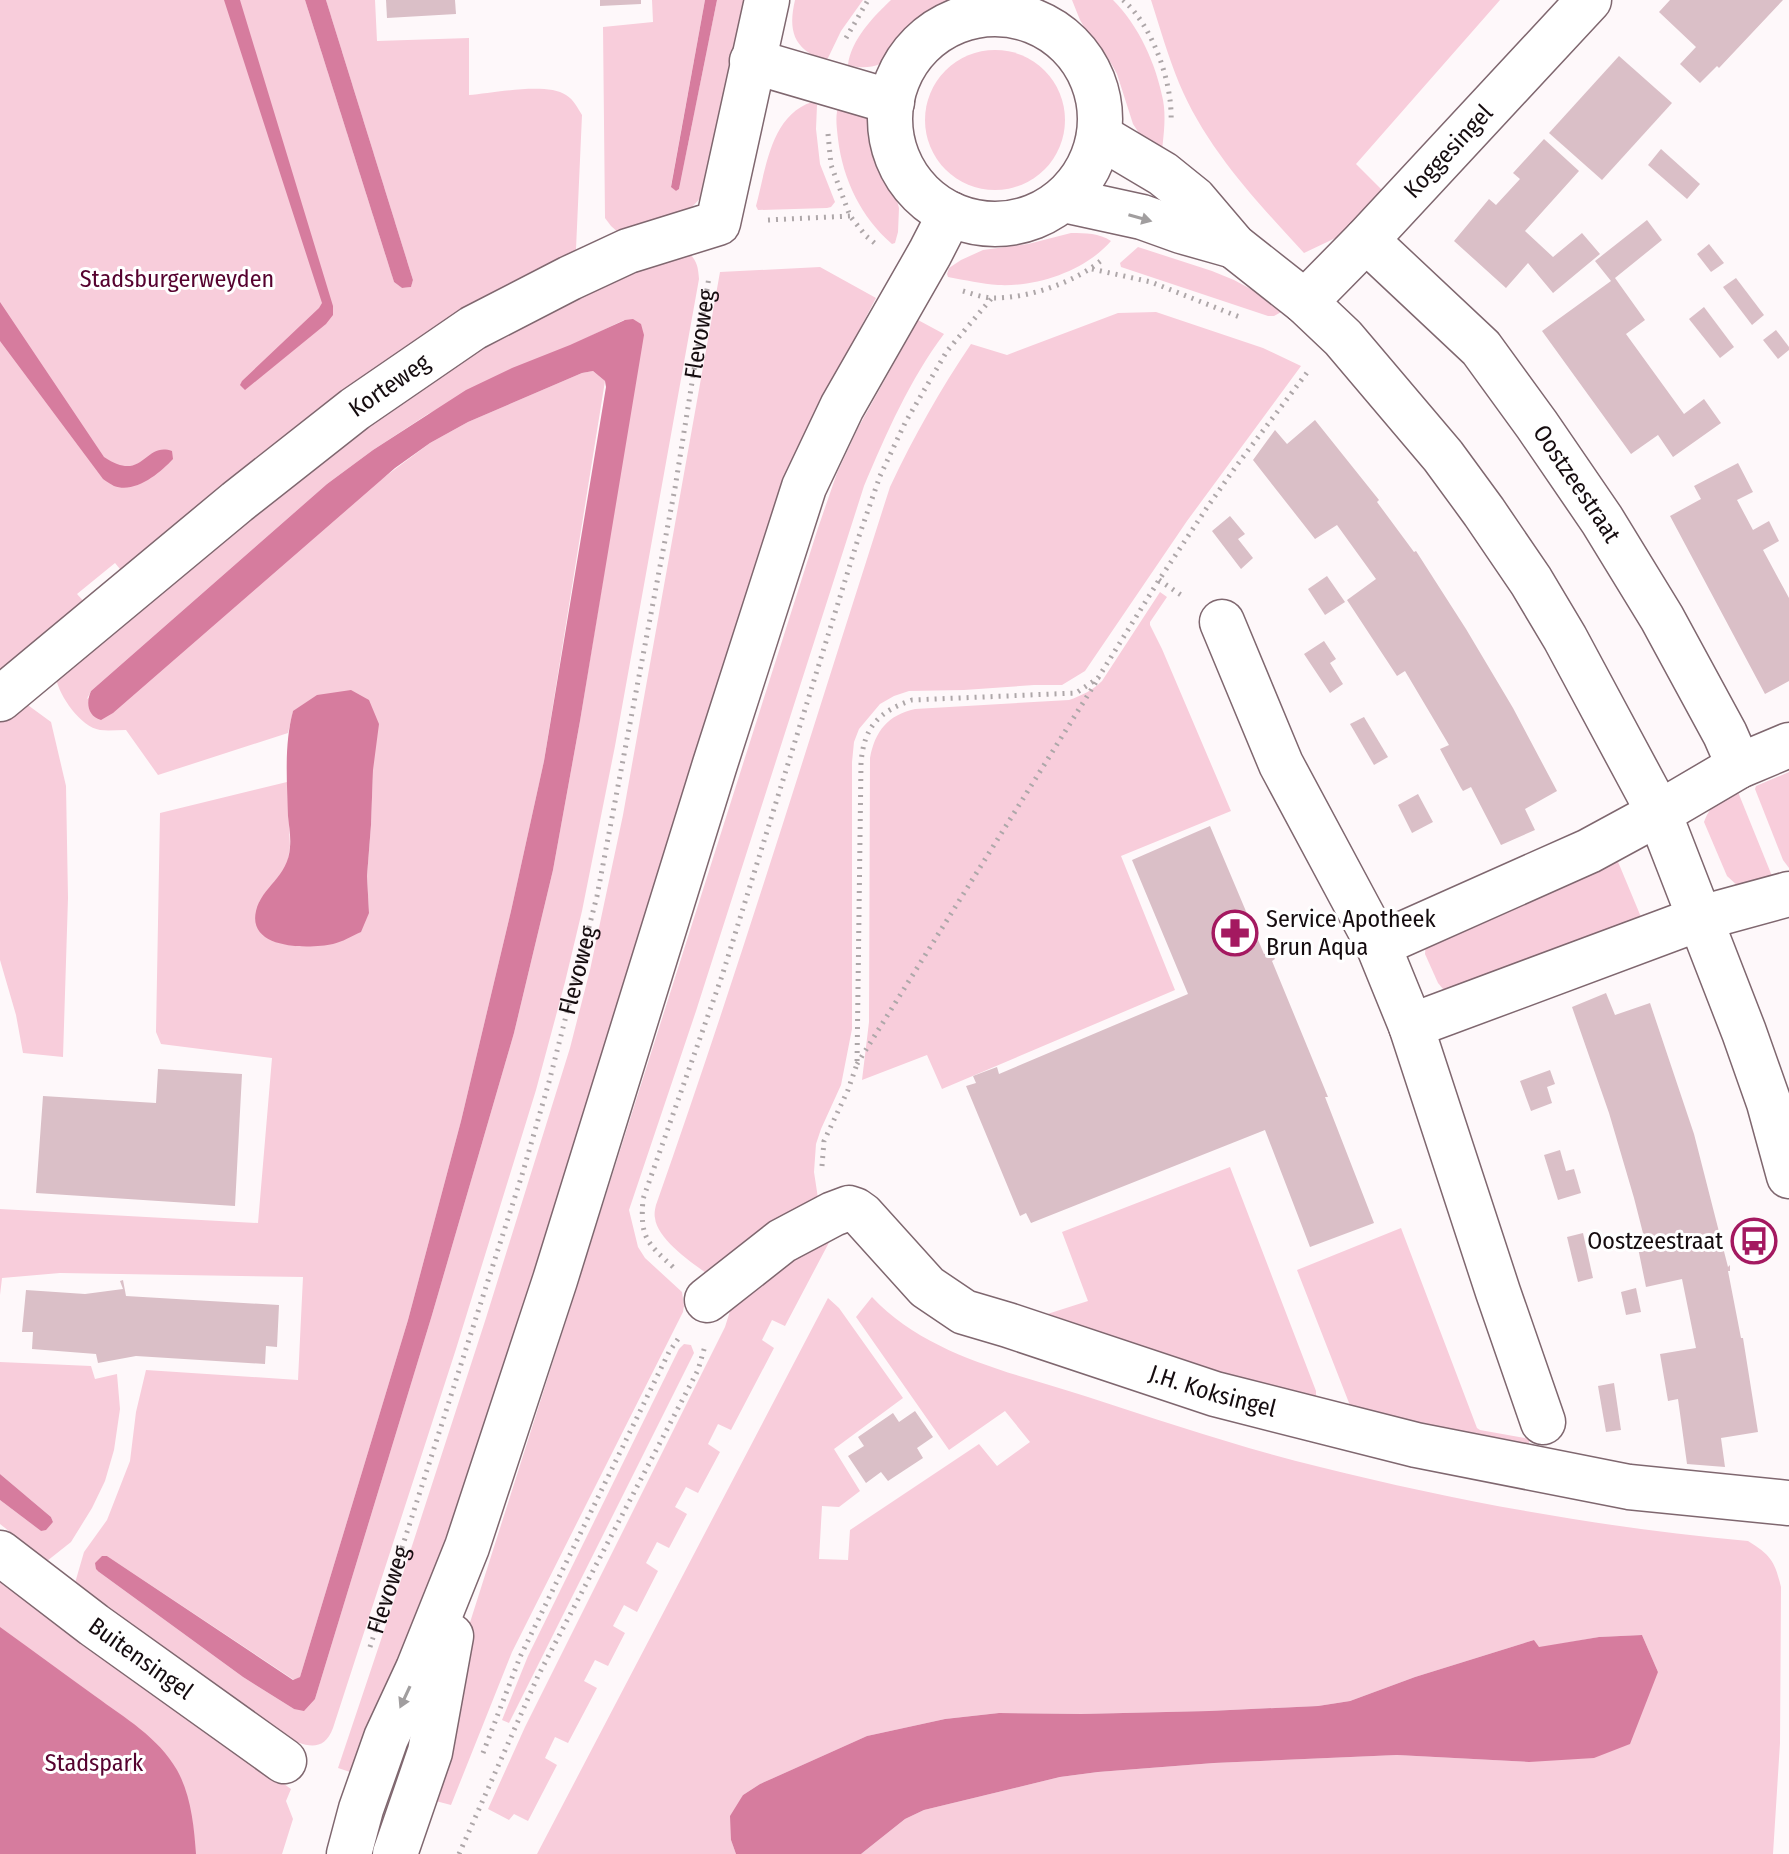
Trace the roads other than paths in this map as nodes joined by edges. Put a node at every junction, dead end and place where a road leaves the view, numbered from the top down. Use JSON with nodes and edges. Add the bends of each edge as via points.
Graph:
{"nodes":[{"id":1,"x":767,"y":0,"type":"edge"},
{"id":2,"x":1589,"y":0,"type":"edge"},
{"id":3,"x":982,"y":8,"type":"edge"},
{"id":4,"x":1046,"y":14,"type":"edge"},
{"id":5,"x":752,"y":61,"type":"junction"},
{"id":6,"x":892,"y":102,"type":"junction"},
{"id":7,"x":1099,"y":136,"type":"junction"},
{"id":8,"x":1064,"y":200,"type":"junction"},
{"id":9,"x":950,"y":214,"type":"junction"},
{"id":10,"x":1366,"y":240,"type":"junction"},
{"id":11,"x":1234,"y":246,"type":"junction"},
{"id":12,"x":1305,"y":302,"type":"junction"},
{"id":13,"x":1222,"y":622,"type":"dead end"},
{"id":14,"x":0,"y":699,"type":"edge"},
{"id":15,"x":1789,"y":745,"type":"edge"},
{"id":16,"x":1739,"y":766,"type":"junction"},
{"id":17,"x":1659,"y":813,"type":"junction"},
{"id":18,"x":1789,"y":894,"type":"edge"},
{"id":19,"x":1701,"y":918,"type":"junction"},
{"id":20,"x":1378,"y":945,"type":"junction"},
{"id":21,"x":1411,"y":1026,"type":"junction"},
{"id":22,"x":1789,"y":1176,"type":"edge"},
{"id":23,"x":707,"y":1300,"type":"road end"},
{"id":24,"x":1543,"y":1422,"type":"dead end"},
{"id":25,"x":1789,"y":1503,"type":"edge"},
{"id":26,"x":467,"y":1547,"type":"junction"},
{"id":27,"x":0,"y":1553,"type":"edge"},
{"id":28,"x":284,"y":1761,"type":"dead end"},
{"id":29,"x":349,"y":1854,"type":"edge"},
{"id":30,"x":395,"y":1854,"type":"edge"}],
"edges":[{"from":1,"to":5,"type":"street"},
{"from":2,"to":10,"type":"street","name":"Koggesingel"},
{"from":3,"to":4,"type":"street","via":[[1027,19]]},
{"from":3,"to":6,"type":"street","via":[[932,35],[913,53]]},
{"from":4,"to":7,"type":"street","via":[[1095,86]]},
{"from":5,"to":6,"type":"street"},
{"from":5,"to":14,"type":"street","name":"Korteweg","via":[[718,223],[628,251],[473,328],[355,409]]},
{"from":6,"to":9,"type":"street","via":[[890,127],[906,175],[922,195]]},
{"from":7,"to":8,"type":"street","via":[[1093,160]]},
{"from":7,"to":11,"type":"street","via":[[1194,199]]},
{"from":8,"to":9,"type":"street","via":[[1018,222],[991,224]]},
{"from":8,"to":11,"type":"street","one_way":true},
{"from":9,"to":26,"type":"street","via":[[842,407],[804,487]]},
{"from":10,"to":12,"type":"street","name":"Koggesingel"},
{"from":10,"to":16,"type":"street","name":"Oostzeestraat","via":[[1481,348],[1537,425],[1662,618]]},
{"from":11,"to":12,"type":"street"},
{"from":12,"to":17,"type":"street","via":[[1343,338],[1443,456],[1492,523],[1565,638]]},
{"from":13,"to":20,"type":"street","via":[[1281,764]]},
{"from":15,"to":16,"type":"street"},
{"from":16,"to":17,"type":"street"},
{"from":17,"to":19,"type":"street"},
{"from":17,"to":20,"type":"street","via":[[1589,851]]},
{"from":18,"to":19,"type":"street"},
{"from":19,"to":21,"type":"street"},
{"from":19,"to":22,"type":"street","via":[[1769,1103]]},
{"from":20,"to":21,"type":"street"},
{"from":21,"to":24,"type":"street"},
{"from":23,"to":25,"type":"street","name":"J.H. Koksingel","via":[[782,1241],[849,1208],[927,1287],[964,1312],[1215,1394],[1416,1445],[1629,1487]]},
{"from":26,"to":29,"type":"street","one_way":true,"via":[[386,1738]]},
{"from":26,"to":30,"type":"street","via":[[430,1752]]},
{"from":27,"to":28,"type":"street","name":"Buitensingel"}]}
